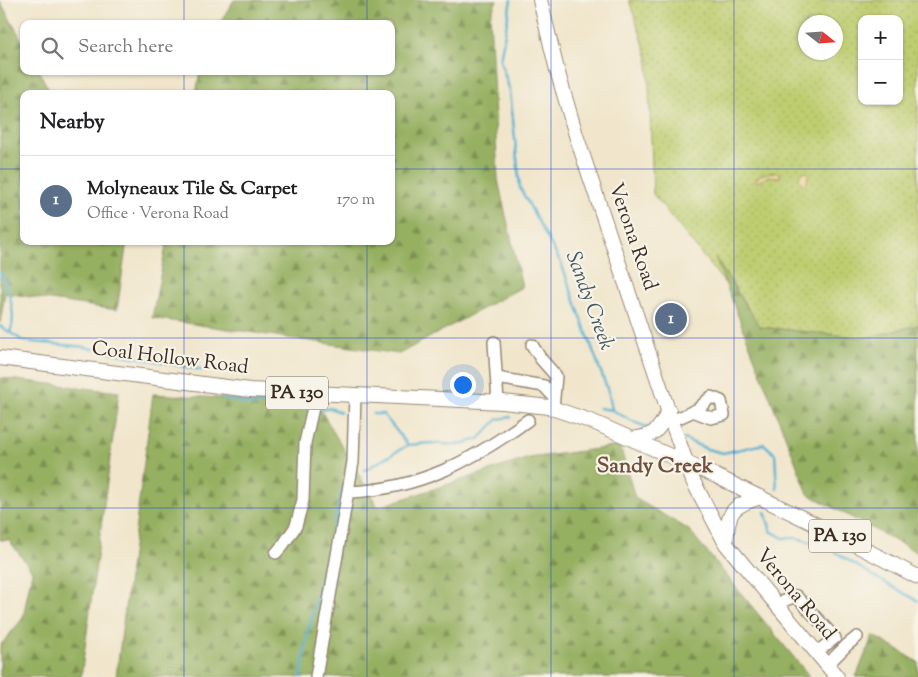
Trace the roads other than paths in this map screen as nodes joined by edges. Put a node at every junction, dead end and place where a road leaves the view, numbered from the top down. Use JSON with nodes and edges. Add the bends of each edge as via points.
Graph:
{"nodes":[{"id":1,"x":540,"y":0,"type":"edge"},
{"id":2,"x":494,"y":342,"type":"dead end"},
{"id":3,"x":532,"y":345,"type":"dead end"},
{"id":4,"x":0,"y":358,"type":"edge"},
{"id":5,"x":497,"y":378,"type":"junction"},
{"id":6,"x":355,"y":396,"type":"junction"},
{"id":7,"x":498,"y":402,"type":"junction"},
{"id":8,"x":553,"y":403,"type":"junction"},
{"id":9,"x":314,"y":404,"type":"junction"},
{"id":10,"x":693,"y":411,"type":"dead end"},
{"id":11,"x":528,"y":420,"type":"dead end"},
{"id":12,"x":668,"y":428,"type":"junction"},
{"id":13,"x":632,"y":439,"type":"junction"},
{"id":14,"x":685,"y":462,"type":"junction"},
{"id":15,"x":349,"y":492,"type":"junction"},
{"id":16,"x":761,"y":497,"type":"junction"},
{"id":17,"x":726,"y":544,"type":"junction"},
{"id":18,"x":276,"y":553,"type":"dead end"},
{"id":19,"x":918,"y":577,"type":"edge"},
{"id":20,"x":776,"y":604,"type":"junction"},
{"id":21,"x":857,"y":637,"type":"dead end"},
{"id":22,"x":817,"y":652,"type":"junction"},
{"id":23,"x":828,"y":665,"type":"junction"},
{"id":24,"x":316,"y":677,"type":"edge"},
{"id":25,"x":837,"y":677,"type":"edge"}],
"edges":[{"from":1,"to":12,"type":"main road","name":"Verona Road","via":[[576,135]]},
{"from":2,"to":5,"type":"street"},
{"from":3,"to":8,"type":"street","via":[[556,376]]},
{"from":4,"to":9,"type":"main road","name":"Coal Hollow Road","number":"PA 130","via":[[208,385]]},
{"from":5,"to":7,"type":"street"},
{"from":5,"to":8,"type":"street","via":[[544,386]]},
{"from":6,"to":7,"type":"main road","name":"Coal Hollow Road","number":"PA 130"},
{"from":6,"to":9,"type":"main road","name":"Coal Hollow Road","number":"PA 130"},
{"from":6,"to":15,"type":"street"},
{"from":7,"to":8,"type":"main road","name":"Coal Hollow Road","number":"PA 130"},
{"from":8,"to":13,"type":"main road","name":"Coal Hollow Road","number":"PA 130"},
{"from":9,"to":18,"type":"street","via":[[305,444],[303,500],[296,526]]},
{"from":10,"to":12,"type":"street"},
{"from":11,"to":15,"type":"street","via":[[482,452],[445,470],[411,483]]},
{"from":12,"to":13,"type":"main road"},
{"from":12,"to":14,"type":"main road","name":"Verona Road"},
{"from":13,"to":14,"type":"main road","name":"Coal Hollow Road","number":"PA 130"},
{"from":14,"to":16,"type":"main road","number":"PA 130"},
{"from":14,"to":17,"type":"main road","name":"Verona Road"},
{"from":15,"to":24,"type":"street"},
{"from":16,"to":17,"type":"main road","via":[[745,501],[734,509],[728,522]]},
{"from":16,"to":19,"type":"main road","number":"PA 130"},
{"from":17,"to":20,"type":"main road","name":"Verona Road"},
{"from":20,"to":22,"type":"main road","name":"Verona Road"},
{"from":20,"to":22,"type":"street","via":[[796,596],[835,638]]},
{"from":21,"to":23,"type":"street"},
{"from":22,"to":23,"type":"main road","name":"Verona Road"},
{"from":23,"to":25,"type":"main road","name":"Verona Road"}]}
